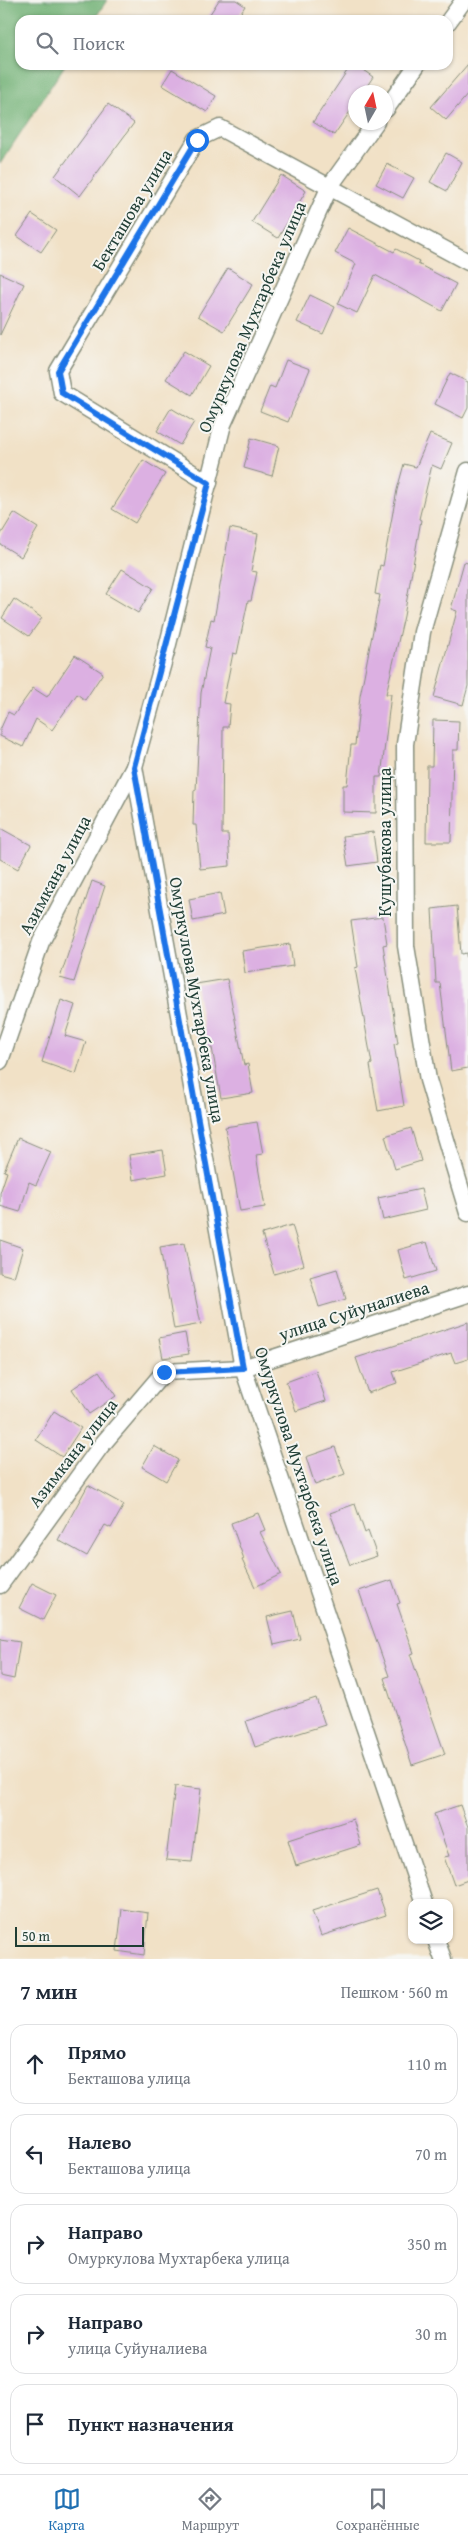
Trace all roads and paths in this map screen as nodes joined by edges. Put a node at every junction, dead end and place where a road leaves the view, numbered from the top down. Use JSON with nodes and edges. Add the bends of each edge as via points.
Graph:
{"nodes":[{"id":1,"x":464,"y":0,"type":"edge"},
{"id":2,"x":453,"y":15,"type":"edge"},
{"id":3,"x":413,"y":70,"type":"edge"},
{"id":4,"x":393,"y":99,"type":"edge"},
{"id":5,"x":370,"y":130,"type":"edge"},
{"id":6,"x":330,"y":186,"type":"junction"},
{"id":7,"x":468,"y":262,"type":"edge"},
{"id":8,"x":468,"y":471,"type":"edge"},
{"id":9,"x":209,"y":483,"type":"junction"},
{"id":10,"x":134,"y":767,"type":"junction"},
{"id":11,"x":0,"y":1062,"type":"edge"},
{"id":12,"x":468,"y":1213,"type":"edge"},
{"id":13,"x":468,"y":1294,"type":"edge"},
{"id":14,"x":243,"y":1368,"type":"junction"},
{"id":15,"x":164,"y":1372,"type":"joint"},
{"id":16,"x":0,"y":1585,"type":"edge"},
{"id":17,"x":423,"y":1899,"type":"edge"},
{"id":18,"x":437,"y":1944,"type":"edge"},
{"id":19,"x":443,"y":1959,"type":"edge"}],
"edges":[{"from":1,"to":2,"type":"street"},
{"from":3,"to":4,"type":"street"},
{"from":5,"to":6,"type":"street","name":"Омуркулова Мухтарбека улица"},
{"from":6,"to":7,"type":"street","name":"Бекташова улица"},
{"from":6,"to":9,"type":"street","name":"Омуркулова Мухтарбека улица","via":[[223,424]]},
{"from":6,"to":9,"type":"street","name":"Бекташова улица","via":[[220,128],[197,140],[58,371],[62,393]]},
{"from":8,"to":12,"type":"street","name":"Кушубакова улица","via":[[422,632],[405,744],[406,946],[428,1080]]},
{"from":9,"to":10,"type":"street","name":"Омуркулова Мухтарбека улица"},
{"from":10,"to":11,"type":"street","name":"Азимкана улица","via":[[41,942]]},
{"from":10,"to":14,"type":"street","name":"Омуркулова Мухтарбека улица"},
{"from":13,"to":14,"type":"street","name":"улица Суйуналиева"},
{"from":14,"to":15,"type":"street","name":"улица Суйуналиева"},
{"from":14,"to":17,"type":"street","name":"Омуркулова Мухтарбека улица"},
{"from":15,"to":16,"type":"street","name":"Азимкана улица","via":[[100,1447]]},
{"from":18,"to":19,"type":"street"}]}
